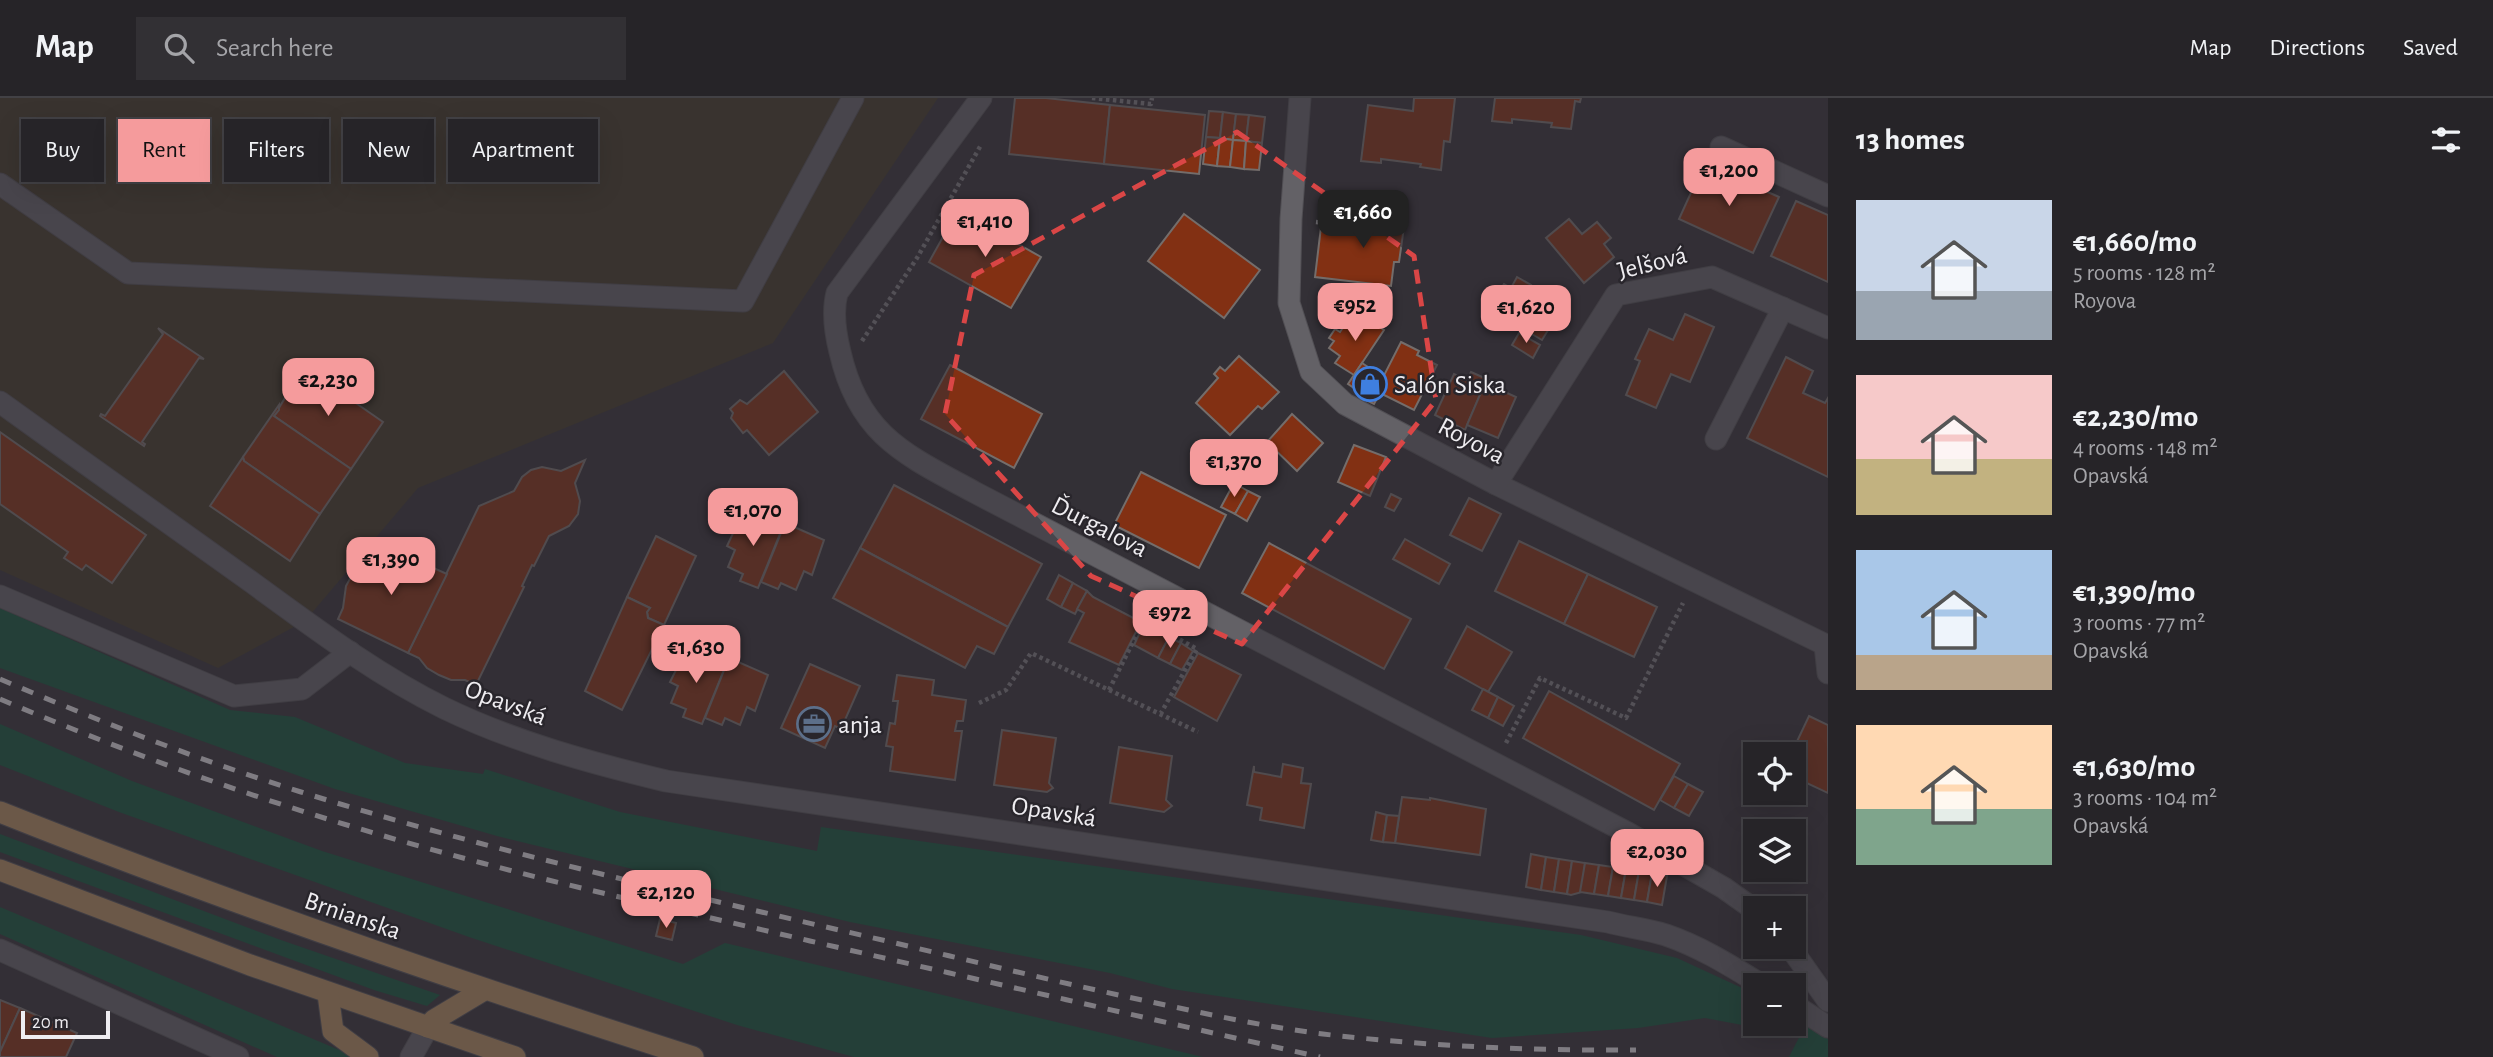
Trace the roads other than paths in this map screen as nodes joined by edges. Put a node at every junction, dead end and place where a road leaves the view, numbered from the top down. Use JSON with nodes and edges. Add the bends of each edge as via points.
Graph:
{"nodes":[{"id":1,"x":853,"y":98,"type":"edge"},
{"id":2,"x":981,"y":98,"type":"edge"},
{"id":3,"x":1300,"y":98,"type":"edge"},
{"id":4,"x":1721,"y":147,"type":"dead end"},
{"id":5,"x":0,"y":184,"type":"edge"},
{"id":6,"x":1828,"y":196,"type":"edge"},
{"id":7,"x":1783,"y":308,"type":"junction"},
{"id":8,"x":1828,"y":328,"type":"edge"},
{"id":9,"x":0,"y":402,"type":"edge"},
{"id":10,"x":1716,"y":439,"type":"dead end"},
{"id":11,"x":1496,"y":484,"type":"junction"},
{"id":12,"x":0,"y":596,"type":"edge"},
{"id":13,"x":1827,"y":645,"type":"edge"},
{"id":14,"x":350,"y":652,"type":"junction"},
{"id":15,"x":1828,"y":673,"type":"edge"},
{"id":16,"x":0,"y":812,"type":"edge"},
{"id":17,"x":0,"y":870,"type":"edge"},
{"id":18,"x":1743,"y":901,"type":"edge"},
{"id":19,"x":0,"y":950,"type":"edge"},
{"id":20,"x":1798,"y":959,"type":"edge"},
{"id":21,"x":1743,"y":973,"type":"edge"},
{"id":22,"x":484,"y":990,"type":"junction"},
{"id":23,"x":328,"y":994,"type":"junction"},
{"id":24,"x":1828,"y":1001,"type":"edge"},
{"id":25,"x":1806,"y":1013,"type":"edge"},
{"id":26,"x":428,"y":1027,"type":"junction"},
{"id":27,"x":1828,"y":1027,"type":"edge"},
{"id":28,"x":238,"y":1057,"type":"edge"},
{"id":29,"x":368,"y":1057,"type":"edge"},
{"id":30,"x":411,"y":1057,"type":"edge"},
{"id":31,"x":515,"y":1057,"type":"edge"},
{"id":32,"x":693,"y":1057,"type":"edge"}],
"edges":[{"from":1,"to":5,"type":"street","via":[[743,301],[128,273]]},
{"from":2,"to":18,"type":"street","name":"Ďurgalova","via":[[837,293],[835,325],[843,364],[859,405],[879,433],[975,493],[1628,832]]},
{"from":3,"to":11,"type":"street","name":"Royova","via":[[1289,303],[1311,372],[1345,404]]},
{"from":4,"to":6,"type":"street"},
{"from":7,"to":8,"type":"street","name":"Jelšová"},
{"from":7,"to":10,"type":"street"},
{"from":7,"to":11,"type":"street","name":"Jelšová","via":[[1712,277],[1616,295]]},
{"from":9,"to":14,"type":"street","name":"Opavská"},
{"from":11,"to":13,"type":"street","name":"Royova"},
{"from":12,"to":14,"type":"street","via":[[234,696],[302,689]]},
{"from":13,"to":15,"type":"street"},
{"from":14,"to":21,"type":"street","name":"Opavská","via":[[412,691],[484,726],[666,781],[1608,922],[1662,934]]},
{"from":16,"to":22,"type":"main road","name":"Brnianska","via":[[259,912]]},
{"from":17,"to":23,"type":"main road"},
{"from":19,"to":28,"type":"street"},
{"from":20,"to":24,"type":"street"},
{"from":22,"to":26,"type":"main road"},
{"from":22,"to":32,"type":"main road","name":"Brnianska"},
{"from":23,"to":26,"type":"main road"},
{"from":23,"to":29,"type":"main road","via":[[333,1031]]},
{"from":25,"to":27,"type":"street"},
{"from":26,"to":30,"type":"street"},
{"from":26,"to":31,"type":"main road"}]}
